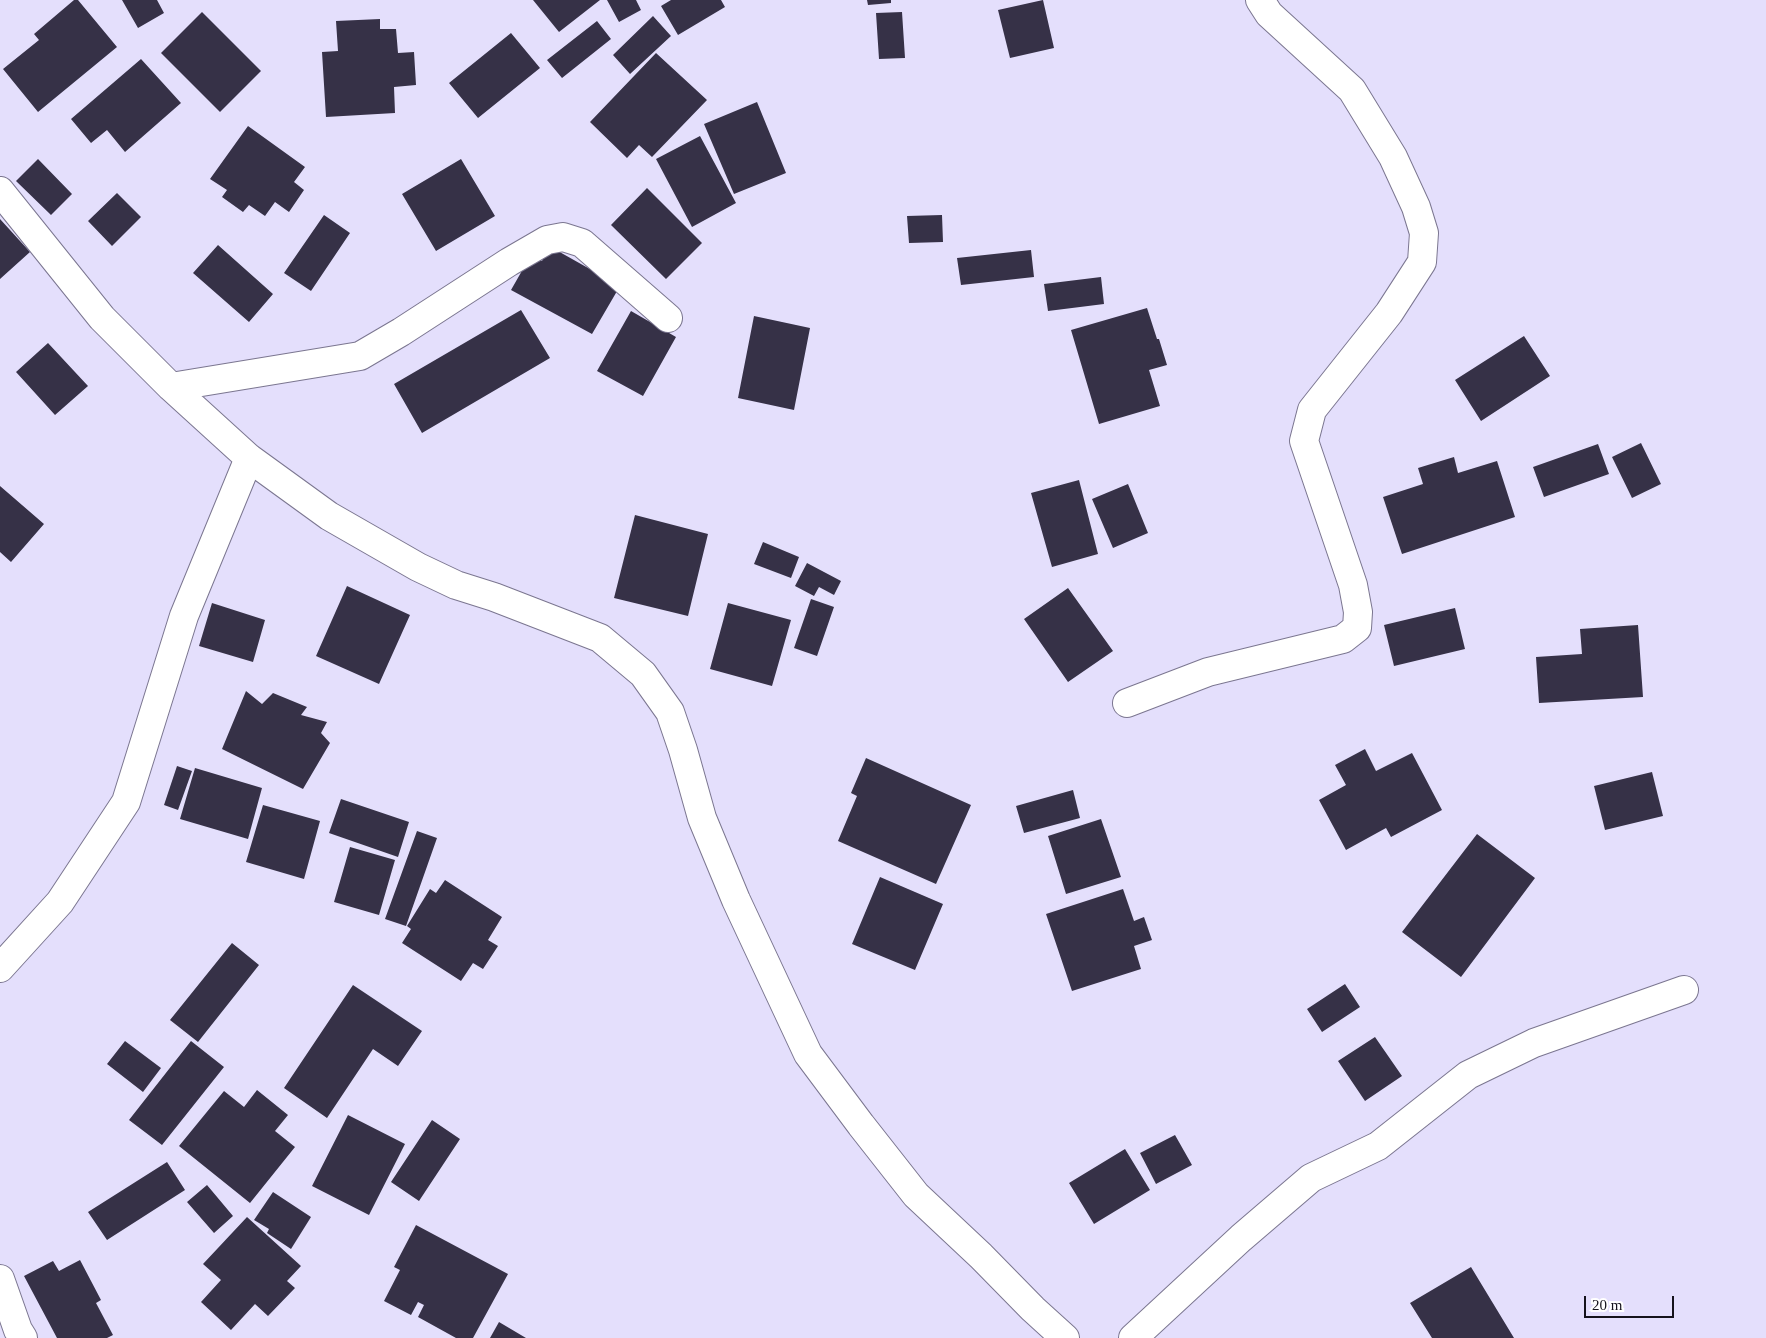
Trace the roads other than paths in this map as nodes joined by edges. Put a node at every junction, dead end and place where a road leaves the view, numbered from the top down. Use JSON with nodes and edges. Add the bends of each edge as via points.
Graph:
{"nodes":[{"id":1,"x":1260,"y":0,"type":"edge"},
{"id":2,"x":0,"y":191,"type":"edge"},
{"id":3,"x":668,"y":318,"type":"dead end"},
{"id":4,"x":171,"y":387,"type":"junction"},
{"id":5,"x":250,"y":458,"type":"junction"},
{"id":6,"x":1127,"y":703,"type":"dead end"},
{"id":7,"x":0,"y":968,"type":"edge"},
{"id":8,"x":1684,"y":990,"type":"dead end"},
{"id":9,"x":0,"y":1279,"type":"edge"},
{"id":10,"x":23,"y":1338,"type":"edge"},
{"id":11,"x":1065,"y":1338,"type":"edge"},
{"id":12,"x":1133,"y":1338,"type":"edge"}],
"edges":[{"from":1,"to":6,"type":"street","via":[[1269,14],[1352,90],[1393,157],[1424,233],[1422,262],[1389,313],[1312,410],[1304,441],[1353,585],[1357,628],[1343,639],[1208,672]]},
{"from":2,"to":4,"type":"street","via":[[102,318]]},
{"from":3,"to":4,"type":"street","via":[[582,243],[563,238],[547,240],[360,356]]},
{"from":4,"to":5,"type":"street"},
{"from":5,"to":7,"type":"street","via":[[184,616],[126,802],[60,902]]},
{"from":5,"to":11,"type":"street","via":[[328,516],[418,567],[456,585],[600,638],[643,674],[670,712],[702,818],[736,900],[808,1054],[916,1195]]},
{"from":8,"to":12,"type":"street","via":[[1534,1043],[1468,1075],[1378,1146],[1312,1178]]},
{"from":9,"to":10,"type":"street"}]}
